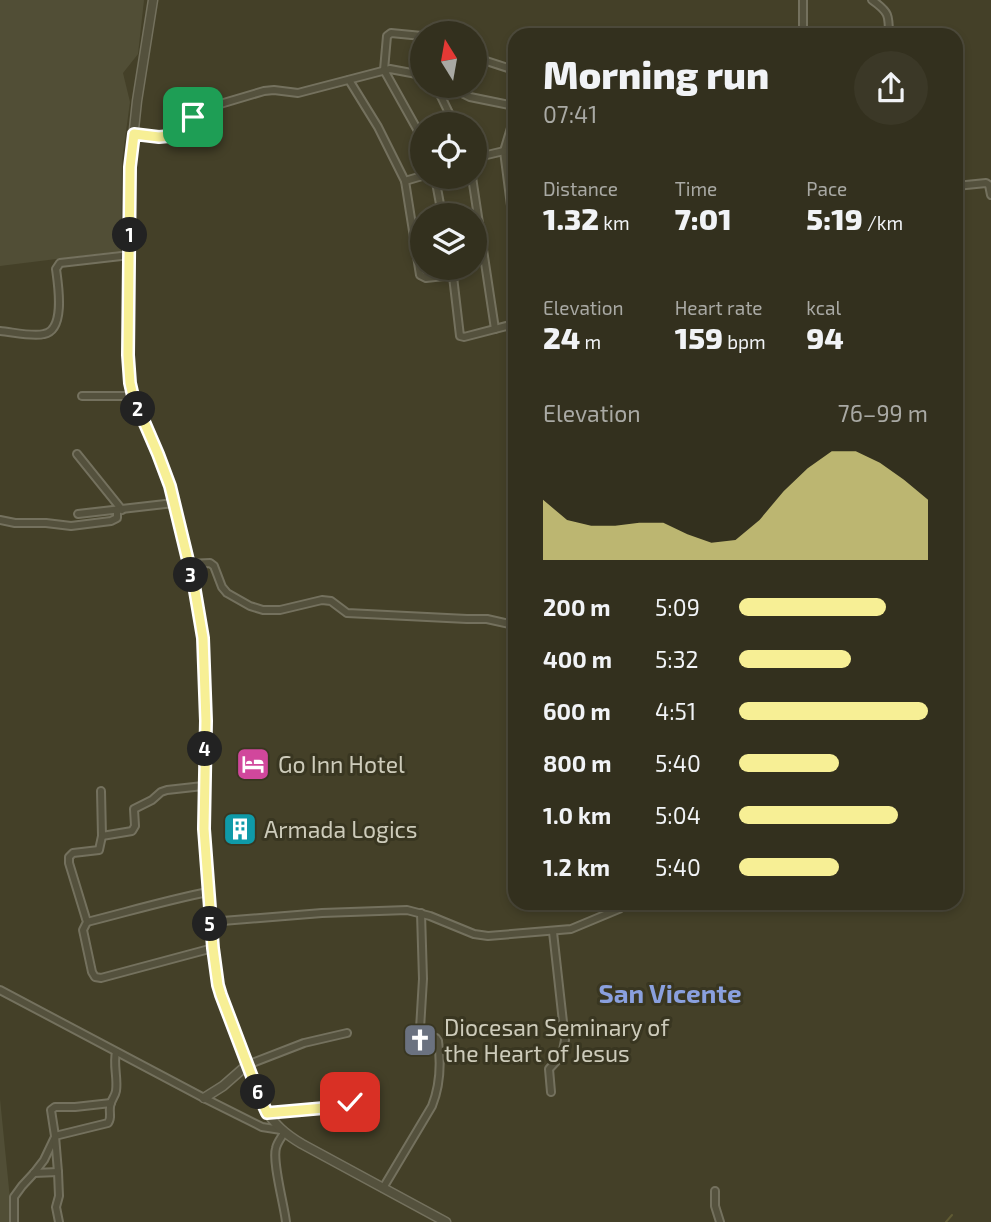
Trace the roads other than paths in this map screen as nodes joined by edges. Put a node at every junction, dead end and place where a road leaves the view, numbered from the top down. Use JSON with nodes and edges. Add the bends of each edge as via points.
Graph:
{"nodes":[{"id":1,"x":153,"y":0,"type":"edge"},
{"id":2,"x":803,"y":0,"type":"edge"},
{"id":3,"x":873,"y":0,"type":"edge"},
{"id":4,"x":803,"y":28,"type":"edge"},
{"id":5,"x":889,"y":28,"type":"edge"},
{"id":6,"x":410,"y":35,"type":"edge"},
{"id":7,"x":487,"y":61,"type":"edge"},
{"id":8,"x":508,"y":68,"type":"edge"},
{"id":9,"x":384,"y":70,"type":"junction"},
{"id":10,"x":410,"y":72,"type":"edge"},
{"id":11,"x":349,"y":80,"type":"junction"},
{"id":12,"x":475,"y":98,"type":"edge"},
{"id":13,"x":508,"y":105,"type":"edge"},
{"id":14,"x":410,"y":117,"type":"edge"},
{"id":15,"x":134,"y":134,"type":"junction"},
{"id":16,"x":508,"y":137,"type":"edge"},
{"id":17,"x":504,"y":150,"type":"junction"},
{"id":18,"x":508,"y":152,"type":"edge"},
{"id":19,"x":487,"y":155,"type":"edge"},
{"id":20,"x":410,"y":180,"type":"edge"},
{"id":21,"x":405,"y":181,"type":"junction"},
{"id":22,"x":508,"y":182,"type":"edge"},
{"id":23,"x":963,"y":186,"type":"edge"},
{"id":24,"x":474,"y":189,"type":"edge"},
{"id":25,"x":991,"y":195,"type":"edge"},
{"id":26,"x":410,"y":212,"type":"edge"},
{"id":27,"x":130,"y":255,"type":"junction"},
{"id":28,"x":453,"y":280,"type":"edge"},
{"id":29,"x":508,"y":326,"type":"edge"},
{"id":30,"x":495,"y":329,"type":"junction"},
{"id":31,"x":0,"y":331,"type":"edge"},
{"id":32,"x":82,"y":396,"type":"dead end"},
{"id":33,"x":133,"y":396,"type":"junction"},
{"id":34,"x":77,"y":454,"type":"dead end"},
{"id":35,"x":174,"y":503,"type":"junction"},
{"id":36,"x":120,"y":510,"type":"junction"},
{"id":37,"x":78,"y":514,"type":"dead end"},
{"id":38,"x":0,"y":520,"type":"edge"},
{"id":39,"x":189,"y":565,"type":"junction"},
{"id":40,"x":508,"y":624,"type":"edge"},
{"id":41,"x":203,"y":786,"type":"junction"},
{"id":42,"x":101,"y":791,"type":"dead end"},
{"id":43,"x":102,"y":836,"type":"junction"},
{"id":44,"x":208,"y":891,"type":"junction"},
{"id":45,"x":617,"y":910,"type":"edge"},
{"id":46,"x":421,"y":913,"type":"junction"},
{"id":47,"x":87,"y":922,"type":"junction"},
{"id":48,"x":210,"y":922,"type":"junction"},
{"id":49,"x":553,"y":932,"type":"junction"},
{"id":50,"x":213,"y":948,"type":"junction"},
{"id":51,"x":0,"y":990,"type":"edge"},
{"id":52,"x":347,"y":1033,"type":"dead end"},
{"id":53,"x":116,"y":1052,"type":"junction"},
{"id":54,"x":247,"y":1065,"type":"junction"},
{"id":55,"x":345,"y":1079,"type":"dead end"},
{"id":56,"x":551,"y":1092,"type":"dead end"},
{"id":57,"x":204,"y":1098,"type":"junction"},
{"id":58,"x":111,"y":1103,"type":"junction"},
{"id":59,"x":267,"y":1113,"type":"junction"},
{"id":60,"x":283,"y":1132,"type":"junction"},
{"id":61,"x":55,"y":1136,"type":"junction"},
{"id":62,"x":58,"y":1172,"type":"junction"},
{"id":63,"x":34,"y":1173,"type":"junction"},
{"id":64,"x":383,"y":1188,"type":"junction"},
{"id":65,"x":715,"y":1191,"type":"dead end"},
{"id":66,"x":14,"y":1222,"type":"edge"},
{"id":67,"x":59,"y":1222,"type":"edge"},
{"id":68,"x":286,"y":1222,"type":"edge"},
{"id":69,"x":446,"y":1222,"type":"edge"},
{"id":70,"x":720,"y":1222,"type":"edge"}],
"edges":[{"from":1,"to":15,"type":"street"},
{"from":2,"to":4,"type":"street"},
{"from":3,"to":5,"type":"street","via":[[888,13]]},
{"from":6,"to":9,"type":"street","via":[[388,34]]},
{"from":7,"to":8,"type":"street"},
{"from":9,"to":10,"type":"street"},
{"from":9,"to":11,"type":"street"},
{"from":9,"to":14,"type":"street"},
{"from":11,"to":15,"type":"street","via":[[298,93],[264,91],[206,107],[195,113],[191,133]]},
{"from":11,"to":21,"type":"street"},
{"from":12,"to":13,"type":"street"},
{"from":15,"to":27,"type":"street"},
{"from":16,"to":17,"type":"street"},
{"from":17,"to":18,"type":"street"},
{"from":17,"to":19,"type":"street"},
{"from":17,"to":22,"type":"street"},
{"from":20,"to":21,"type":"street"},
{"from":21,"to":26,"type":"street"},
{"from":23,"to":25,"type":"street","via":[[986,183]]},
{"from":24,"to":30,"type":"street"},
{"from":27,"to":31,"type":"street","via":[[60,263],[56,269],[59,306],[51,331],[43,335]]},
{"from":27,"to":33,"type":"street","via":[[128,355]]},
{"from":28,"to":30,"type":"street","via":[[461,337]]},
{"from":29,"to":30,"type":"street"},
{"from":32,"to":33,"type":"street"},
{"from":33,"to":35,"type":"street"},
{"from":34,"to":36,"type":"street"},
{"from":35,"to":36,"type":"street"},
{"from":35,"to":39,"type":"street"},
{"from":36,"to":37,"type":"street"},
{"from":36,"to":38,"type":"street","via":[[111,522],[71,526]]},
{"from":39,"to":40,"type":"street","via":[[211,564],[227,593],[263,610],[321,600],[331,601],[346,613]]},
{"from":39,"to":41,"type":"street","via":[[203,638]]},
{"from":41,"to":43,"type":"street","via":[[161,792],[134,809],[132,831]]},
{"from":41,"to":44,"type":"street"},
{"from":42,"to":43,"type":"street"},
{"from":43,"to":47,"type":"street","via":[[99,850],[69,857]]},
{"from":44,"to":47,"type":"street"},
{"from":44,"to":48,"type":"street"},
{"from":45,"to":49,"type":"street"},
{"from":46,"to":48,"type":"street","via":[[380,911]]},
{"from":46,"to":49,"type":"street","via":[[483,936]]},
{"from":46,"to":64,"type":"street","via":[[420,1029],[438,1041],[439,1078],[432,1106]]},
{"from":47,"to":50,"type":"street","via":[[83,930],[97,978]]},
{"from":48,"to":50,"type":"street"},
{"from":49,"to":56,"type":"street","via":[[565,1040],[562,1055],[549,1069]]},
{"from":50,"to":54,"type":"street","via":[[218,985]]},
{"from":51,"to":53,"type":"street"},
{"from":52,"to":54,"type":"street","via":[[304,1043]]},
{"from":53,"to":57,"type":"street"},
{"from":53,"to":58,"type":"street","via":[[116,1090]]},
{"from":54,"to":57,"type":"street"},
{"from":54,"to":59,"type":"street"},
{"from":55,"to":59,"type":"street","via":[[349,1105]]},
{"from":57,"to":60,"type":"street"},
{"from":58,"to":61,"type":"street","via":[[108,1123]]},
{"from":58,"to":61,"type":"street","via":[[53,1108]]},
{"from":59,"to":60,"type":"street"},
{"from":60,"to":64,"type":"street"},
{"from":60,"to":68,"type":"street","via":[[274,1158]]},
{"from":61,"to":62,"type":"street"},
{"from":61,"to":63,"type":"street"},
{"from":62,"to":63,"type":"street"},
{"from":62,"to":67,"type":"street"},
{"from":63,"to":66,"type":"street","via":[[14,1196]]},
{"from":64,"to":69,"type":"street"},
{"from":65,"to":70,"type":"street"}]}
